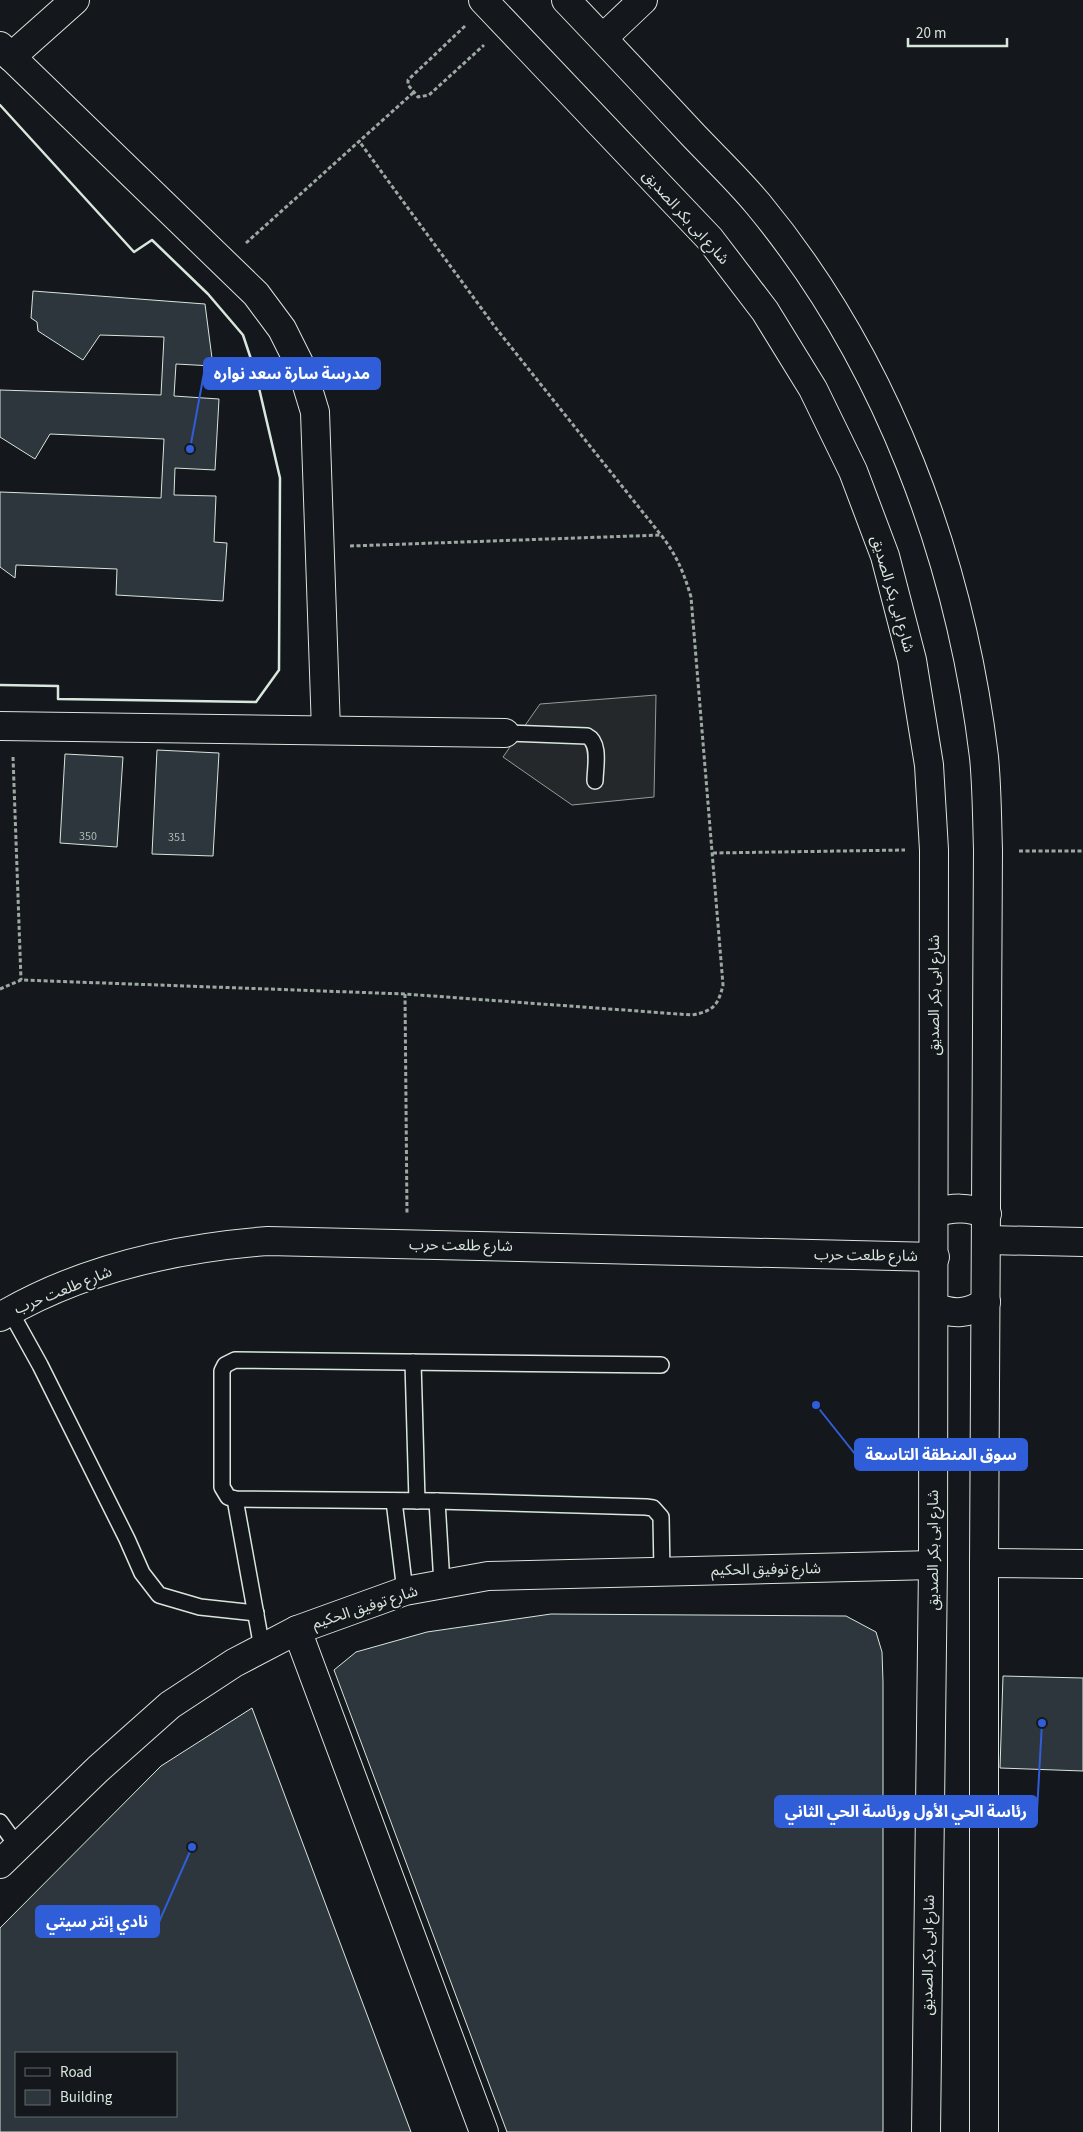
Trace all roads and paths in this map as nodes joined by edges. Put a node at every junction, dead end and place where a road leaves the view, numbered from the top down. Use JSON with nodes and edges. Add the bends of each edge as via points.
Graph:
{"nodes":[{"id":1,"x":75,"y":0,"type":"edge"},
{"id":2,"x":566,"y":0,"type":"edge"},
{"id":3,"x":643,"y":0,"type":"edge"},
{"id":4,"x":485,"y":2,"type":"edge"},
{"id":5,"x":506,"y":24,"type":"junction"},
{"id":6,"x":603,"y":38,"type":"junction"},
{"id":7,"x":6,"y":52,"type":"edge"},
{"id":8,"x":414,"y":92,"type":"junction"},
{"id":9,"x":223,"y":263,"type":"junction"},
{"id":10,"x":661,"y":534,"type":"dead end"},
{"id":11,"x":320,"y":548,"type":"junction"},
{"id":12,"x":6,"y":726,"type":"edge"},
{"id":13,"x":326,"y":730,"type":"junction"},
{"id":14,"x":505,"y":733,"type":"joint"},
{"id":15,"x":595,"y":781,"type":"dead end"},
{"id":16,"x":934,"y":850,"type":"junction"},
{"id":17,"x":988,"y":850,"type":"junction"},
{"id":18,"x":1083,"y":851,"type":"edge"},
{"id":19,"x":713,"y":853,"type":"dead end"},
{"id":20,"x":21,"y":980,"type":"dead end"},
{"id":21,"x":405,"y":994,"type":"dead end"},
{"id":22,"x":934,"y":1212,"type":"junction"},
{"id":23,"x":987,"y":1227,"type":"junction"},
{"id":24,"x":1083,"y":1242,"type":"edge"},
{"id":25,"x":407,"y":1244,"type":"junction"},
{"id":26,"x":935,"y":1257,"type":"junction"},
{"id":27,"x":986,"y":1302,"type":"junction"},
{"id":28,"x":934,"y":1307,"type":"junction"},
{"id":29,"x":5,"y":1314,"type":"edge"},
{"id":30,"x":413,"y":1362,"type":"junction"},
{"id":31,"x":661,"y":1364,"type":"dead end"},
{"id":32,"x":235,"y":1499,"type":"junction"},
{"id":33,"x":394,"y":1501,"type":"junction"},
{"id":34,"x":437,"y":1501,"type":"junction"},
{"id":35,"x":417,"y":1502,"type":"junction"},
{"id":36,"x":984,"y":1563,"type":"junction"},
{"id":37,"x":1083,"y":1564,"type":"edge"},
{"id":38,"x":933,"y":1565,"type":"junction"},
{"id":39,"x":662,"y":1572,"type":"junction"},
{"id":40,"x":442,"y":1584,"type":"junction"},
{"id":41,"x":405,"y":1591,"type":"junction"},
{"id":42,"x":256,"y":1613,"type":"junction"},
{"id":43,"x":297,"y":1630,"type":"junction"},
{"id":44,"x":262,"y":1648,"type":"junction"},
{"id":45,"x":0,"y":1822,"type":"edge"},
{"id":46,"x":9,"y":1855,"type":"edge"},
{"id":47,"x":484,"y":2132,"type":"edge"},
{"id":48,"x":926,"y":2132,"type":"edge"},
{"id":49,"x":984,"y":2132,"type":"edge"}],
"edges":[{"from":1,"to":7,"type":"main road"},
{"from":2,"to":6,"type":"main road"},
{"from":3,"to":6,"type":"main road"},
{"from":4,"to":5,"type":"main road","name":"شارع ابى بكر الصديق"},
{"from":4,"to":8,"type":"path","via":[[408,80]]},
{"from":5,"to":8,"type":"path","via":[[429,96],[418,97]]},
{"from":5,"to":16,"type":"main road","name":"شارع ابى بكر الصديق","via":[[710,239],[765,311],[813,389],[853,471],[885,556],[900,612],[912,660],[929,765]]},
{"from":6,"to":17,"type":"main road","via":[[758,204],[816,281],[866,364],[906,452],[938,543],[967,649],[984,759]]},
{"from":7,"to":9,"type":"main road"},
{"from":8,"to":9,"type":"path"},
{"from":9,"to":11,"type":"main road","via":[[261,301],[282,329],[302,369],[315,412]]},
{"from":10,"to":11,"type":"path"},
{"from":11,"to":13,"type":"main road"},
{"from":12,"to":13,"type":"main road"},
{"from":12,"to":20,"type":"path"},
{"from":13,"to":14,"type":"main road"},
{"from":14,"to":15,"type":"lane","via":[[587,736],[595,745]]},
{"from":16,"to":19,"type":"path"},
{"from":16,"to":22,"type":"main road","name":"شارع ابى بكر الصديق"},
{"from":17,"to":18,"type":"path"},
{"from":17,"to":23,"type":"main road"},
{"from":21,"to":25,"type":"path"},
{"from":22,"to":23,"type":"main road","via":[[961,1207],[974,1209]]},
{"from":22,"to":26,"type":"main road","name":"شارع ابى بكر الصديق"},
{"from":23,"to":24,"type":"main road"},
{"from":23,"to":27,"type":"main road"},
{"from":25,"to":26,"type":"main road","name":"شارع طلعت حرب"},
{"from":25,"to":29,"type":"main road","name":"شارع طلعت حرب","via":[[268,1241],[179,1252],[92,1275]]},
{"from":26,"to":28,"type":"main road","name":"شارع ابى بكر الصديق"},
{"from":27,"to":28,"type":"main road","via":[[961,1313]]},
{"from":27,"to":36,"type":"main road"},
{"from":28,"to":38,"type":"main road","name":"شارع ابى بكر الصديق"},
{"from":29,"to":42,"type":"lane","via":[[40,1364],[142,1573],[159,1595],[200,1607]]},
{"from":30,"to":31,"type":"lane"},
{"from":30,"to":32,"type":"lane","via":[[230,1362],[222,1371],[222,1487],[228,1497]]},
{"from":30,"to":35,"type":"lane"},
{"from":32,"to":33,"type":"lane"},
{"from":32,"to":42,"type":"lane"},
{"from":33,"to":35,"type":"lane"},
{"from":33,"to":41,"type":"lane"},
{"from":34,"to":35,"type":"lane"},
{"from":34,"to":39,"type":"lane","via":[[653,1508],[661,1517]]},
{"from":34,"to":40,"type":"lane"},
{"from":36,"to":37,"type":"main road"},
{"from":36,"to":49,"type":"main road"},
{"from":38,"to":39,"type":"main road","name":"شارع توفيق الحكيم"},
{"from":38,"to":48,"type":"main road","name":"شارع ابى بكر الصديق"},
{"from":39,"to":40,"type":"main road","name":"شارع توفيق الحكيم","via":[[488,1576]]},
{"from":40,"to":41,"type":"main road","name":"شارع توفيق الحكيم"},
{"from":41,"to":43,"type":"main road","name":"شارع توفيق الحكيم"},
{"from":42,"to":44,"type":"lane"},
{"from":43,"to":44,"type":"main road","name":"شارع توفيق الحكيم"},
{"from":43,"to":47,"type":"main road"},
{"from":44,"to":46,"type":"main road","name":"شارع توفيق الحكيم","via":[[170,1706],[98,1769]]},
{"from":45,"to":46,"type":"lane"}]}
